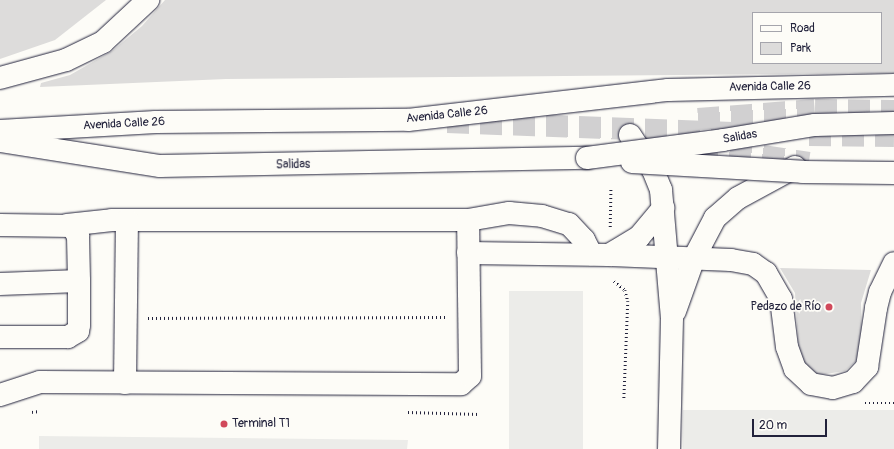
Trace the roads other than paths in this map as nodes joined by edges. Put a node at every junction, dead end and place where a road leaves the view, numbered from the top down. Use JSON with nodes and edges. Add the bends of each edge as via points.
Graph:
{"nodes":[{"id":1,"x":148,"y":0,"type":"edge"},
{"id":2,"x":0,"y":78,"type":"edge"},
{"id":3,"x":894,"y":85,"type":"edge"},
{"id":4,"x":894,"y":123,"type":"edge"},
{"id":5,"x":0,"y":131,"type":"edge"},
{"id":6,"x":630,"y":135,"type":"dead end"},
{"id":7,"x":0,"y":141,"type":"edge"},
{"id":8,"x":587,"y":158,"type":"junction"},
{"id":9,"x":801,"y":163,"type":"dead end"},
{"id":10,"x":894,"y":173,"type":"edge"},
{"id":11,"x":663,"y":208,"type":"junction"},
{"id":12,"x":127,"y":220,"type":"junction"},
{"id":13,"x":468,"y":220,"type":"junction"},
{"id":14,"x":0,"y":225,"type":"edge"},
{"id":15,"x":67,"y":225,"type":"junction"},
{"id":16,"x":468,"y":253,"type":"junction"},
{"id":17,"x":600,"y":254,"type":"junction"},
{"id":18,"x":667,"y":257,"type":"junction"},
{"id":19,"x":694,"y":258,"type":"junction"},
{"id":20,"x":894,"y":263,"type":"edge"},
{"id":21,"x":78,"y":281,"type":"junction"},
{"id":22,"x":0,"y":284,"type":"edge"},
{"id":23,"x":672,"y":318,"type":"junction"},
{"id":24,"x":0,"y":337,"type":"edge"},
{"id":25,"x":126,"y":383,"type":"junction"},
{"id":26,"x":0,"y":395,"type":"edge"},
{"id":27,"x":669,"y":449,"type":"edge"}],
"edges":[{"from":1,"to":2,"type":"main road","via":[[103,42],[66,60]]},
{"from":3,"to":5,"type":"main road","name":"Avenida Calle 26","via":[[668,90],[408,120],[156,122]]},
{"from":4,"to":8,"type":"main road","name":"Salidas","bridge":true,"via":[[815,124],[723,140]]},
{"from":6,"to":11,"type":"main road","via":[[653,170],[661,190]]},
{"from":7,"to":8,"type":"main road","name":"Salidas","via":[[160,166]]},
{"from":8,"to":10,"type":"main road","name":"Salidas","bridge":true,"via":[[803,172]]},
{"from":9,"to":19,"type":"main road","via":[[724,208],[704,236]]},
{"from":11,"to":17,"type":"main road","via":[[639,237]]},
{"from":11,"to":18,"type":"main road"},
{"from":12,"to":13,"type":"main road"},
{"from":12,"to":15,"type":"main road"},
{"from":12,"to":25,"type":"main road"},
{"from":13,"to":16,"type":"main road"},
{"from":13,"to":17,"type":"main road","via":[[509,213],[556,219],[569,224]]},
{"from":14,"to":15,"type":"main road"},
{"from":15,"to":21,"type":"main road","via":[[72,226],[78,236]]},
{"from":16,"to":17,"type":"main road"},
{"from":16,"to":25,"type":"main road","via":[[470,376],[461,384]]},
{"from":17,"to":18,"type":"main road"},
{"from":18,"to":19,"type":"main road"},
{"from":18,"to":23,"type":"main road"},
{"from":19,"to":20,"type":"main road","via":[[748,263],[766,273],[781,299],[787,347],[795,369],[811,384],[833,388],[852,382],[867,367],[880,292]]},
{"from":19,"to":23,"type":"main road"},
{"from":21,"to":22,"type":"main road"},
{"from":21,"to":24,"type":"main road","via":[[79,325],[74,335]]},
{"from":23,"to":27,"type":"main road"},
{"from":25,"to":26,"type":"main road","via":[[40,382]]}]}
